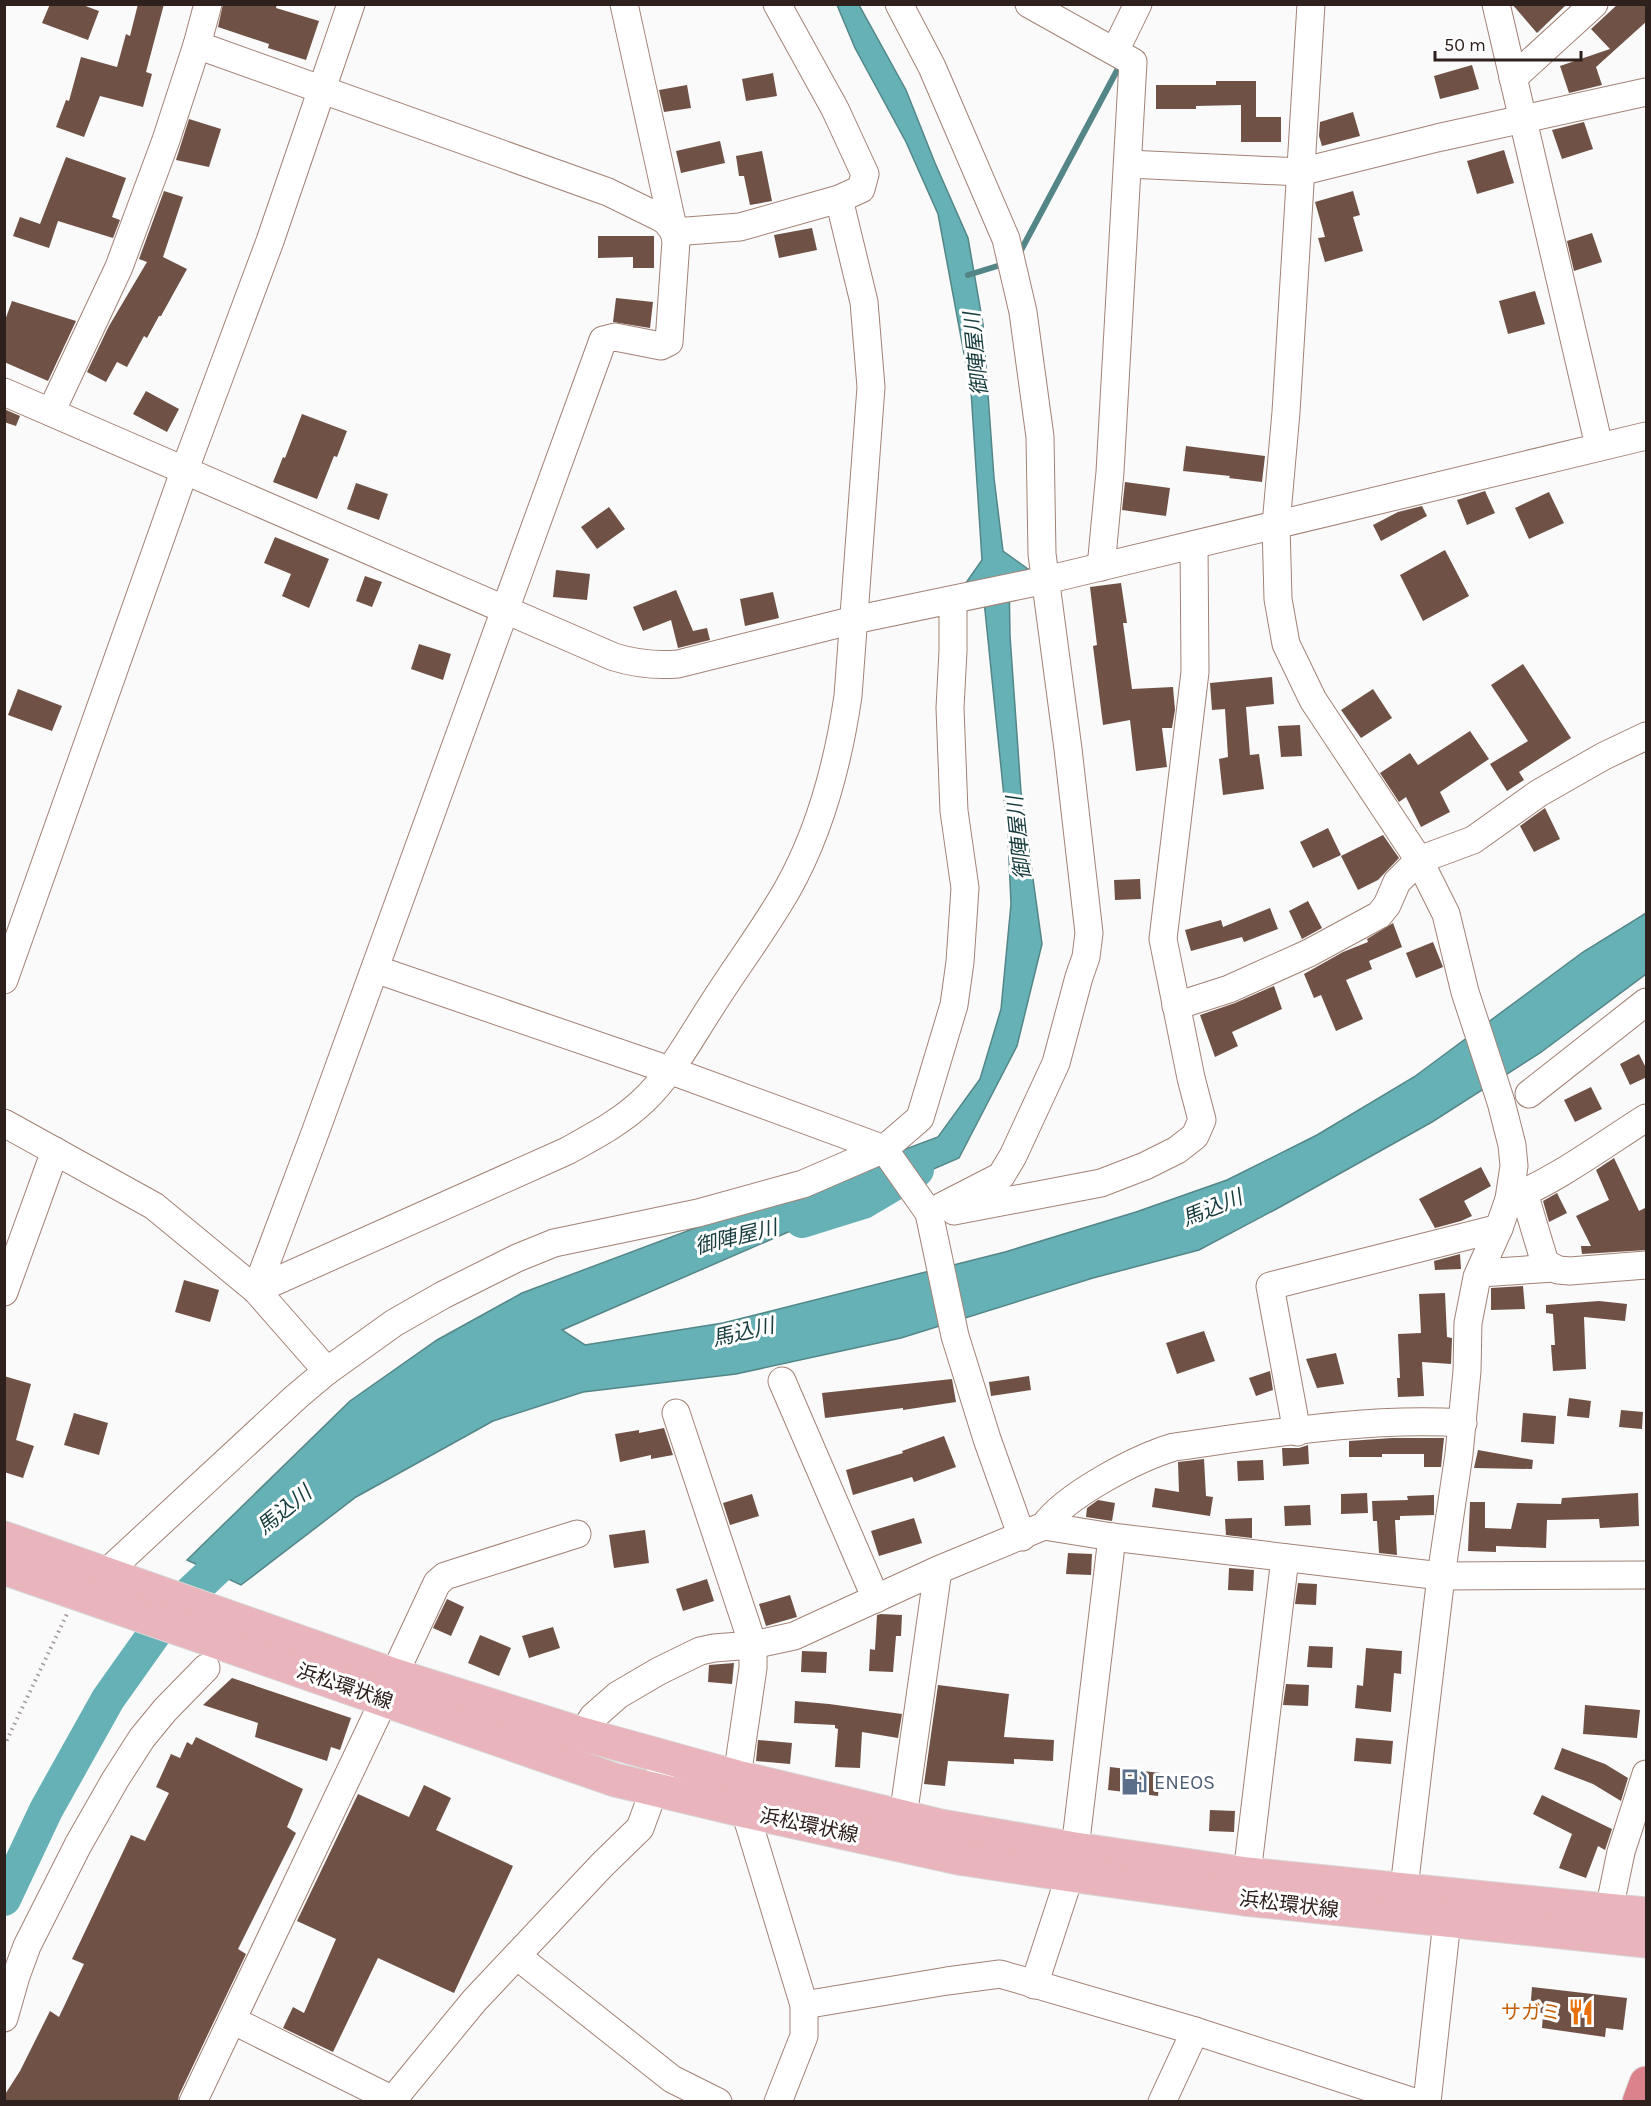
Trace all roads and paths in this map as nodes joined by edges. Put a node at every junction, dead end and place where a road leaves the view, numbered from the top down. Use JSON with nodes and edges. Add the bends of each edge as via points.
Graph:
{"nodes":[{"id":1,"x":208,"y":4,"type":"edge"},
{"id":2,"x":351,"y":4,"type":"edge"},
{"id":3,"x":624,"y":4,"type":"edge"},
{"id":4,"x":777,"y":4,"type":"edge"},
{"id":5,"x":899,"y":4,"type":"edge"},
{"id":6,"x":1029,"y":4,"type":"edge"},
{"id":7,"x":1138,"y":4,"type":"edge"},
{"id":8,"x":1311,"y":4,"type":"edge"},
{"id":9,"x":1496,"y":4,"type":"edge"},
{"id":10,"x":1594,"y":4,"type":"edge"},
{"id":11,"x":197,"y":45,"type":"junction"},
{"id":12,"x":1124,"y":57,"type":"junction"},
{"id":13,"x":1513,"y":78,"type":"junction"},
{"id":14,"x":322,"y":89,"type":"junction"},
{"id":15,"x":1647,"y":92,"type":"edge"},
{"id":16,"x":1522,"y":120,"type":"junction"},
{"id":17,"x":1128,"y":164,"type":"junction"},
{"id":18,"x":1300,"y":172,"type":"junction"},
{"id":19,"x":839,"y":199,"type":"junction"},
{"id":20,"x":674,"y":232,"type":"junction"},
{"id":21,"x":4,"y":392,"type":"edge"},
{"id":22,"x":51,"y":412,"type":"junction"},
{"id":23,"x":1647,"y":436,"type":"edge"},
{"id":24,"x":1599,"y":446,"type":"junction"},
{"id":25,"x":185,"y":470,"type":"junction"},
{"id":26,"x":1276,"y":525,"type":"junction"},
{"id":27,"x":1194,"y":545,"type":"junction"},
{"id":28,"x":1101,"y":567,"type":"junction"},
{"id":29,"x":1041,"y":581,"type":"junction"},
{"id":30,"x":957,"y":599,"type":"junction"},
{"id":31,"x":505,"y":608,"type":"junction"},
{"id":32,"x":854,"y":620,"type":"junction"},
{"id":33,"x":1647,"y":736,"type":"edge"},
{"id":34,"x":1419,"y":860,"type":"junction"},
{"id":35,"x":375,"y":969,"type":"junction"},
{"id":36,"x":4,"y":980,"type":"edge"},
{"id":37,"x":1647,"y":1002,"type":"edge"},
{"id":38,"x":1176,"y":1006,"type":"junction"},
{"id":39,"x":669,"y":1070,"type":"junction"},
{"id":40,"x":1529,"y":1094,"type":"dead end"},
{"id":41,"x":1647,"y":1118,"type":"edge"},
{"id":42,"x":4,"y":1123,"type":"edge"},
{"id":43,"x":884,"y":1149,"type":"junction"},
{"id":44,"x":55,"y":1151,"type":"junction"},
{"id":45,"x":1517,"y":1196,"type":"junction"},
{"id":46,"x":930,"y":1221,"type":"junction"},
{"id":47,"x":1499,"y":1228,"type":"junction"},
{"id":48,"x":1647,"y":1266,"type":"edge"},
{"id":49,"x":1554,"y":1268,"type":"junction"},
{"id":50,"x":1480,"y":1273,"type":"junction"},
{"id":51,"x":256,"y":1290,"type":"junction"},
{"id":52,"x":4,"y":1292,"type":"edge"},
{"id":53,"x":327,"y":1371,"type":"junction"},
{"id":54,"x":782,"y":1380,"type":"dead end"},
{"id":55,"x":676,"y":1413,"type":"dead end"},
{"id":56,"x":1462,"y":1423,"type":"junction"},
{"id":57,"x":1296,"y":1432,"type":"junction"},
{"id":58,"x":1033,"y":1532,"type":"junction"},
{"id":59,"x":577,"y":1534,"type":"dead end"},
{"id":60,"x":1112,"y":1537,"type":"junction"},
{"id":61,"x":4,"y":1538,"type":"edge"},
{"id":62,"x":1285,"y":1558,"type":"junction"},
{"id":63,"x":4,"y":1568,"type":"edge"},
{"id":64,"x":938,"y":1570,"type":"junction"},
{"id":65,"x":1647,"y":1575,"type":"edge"},
{"id":66,"x":1441,"y":1576,"type":"junction"},
{"id":67,"x":97,"y":1585,"type":"junction"},
{"id":68,"x":876,"y":1599,"type":"junction"},
{"id":69,"x":226,"y":1645,"type":"junction"},
{"id":70,"x":753,"y":1645,"type":"junction"},
{"id":71,"x":388,"y":1687,"type":"junction"},
{"id":72,"x":582,"y":1734,"type":"junction"},
{"id":73,"x":4,"y":1746,"type":"edge"},
{"id":74,"x":664,"y":1758,"type":"junction"},
{"id":75,"x":1647,"y":1774,"type":"edge"},
{"id":76,"x":737,"y":1777,"type":"junction"},
{"id":77,"x":655,"y":1790,"type":"junction"},
{"id":78,"x":745,"y":1811,"type":"junction"},
{"id":79,"x":903,"y":1817,"type":"junction"},
{"id":80,"x":1073,"y":1862,"type":"junction"},
{"id":81,"x":1247,"y":1874,"type":"junction"},
{"id":82,"x":1404,"y":1888,"type":"junction"},
{"id":83,"x":1608,"y":1910,"type":"junction"},
{"id":84,"x":1647,"y":1914,"type":"edge"},
{"id":85,"x":1447,"y":1921,"type":"junction"},
{"id":86,"x":1647,"y":1941,"type":"edge"},
{"id":87,"x":517,"y":1956,"type":"junction"},
{"id":88,"x":1034,"y":1985,"type":"junction"},
{"id":89,"x":804,"y":2005,"type":"junction"},
{"id":90,"x":4,"y":2018,"type":"edge"},
{"id":91,"x":232,"y":2020,"type":"junction"},
{"id":92,"x":1195,"y":2031,"type":"junction"},
{"id":93,"x":1647,"y":2083,"type":"edge"},
{"id":94,"x":1358,"y":2093,"type":"edge"},
{"id":95,"x":394,"y":2101,"type":"edge"},
{"id":96,"x":193,"y":2102,"type":"edge"},
{"id":97,"x":718,"y":2102,"type":"edge"},
{"id":98,"x":778,"y":2102,"type":"edge"},
{"id":99,"x":1162,"y":2102,"type":"edge"},
{"id":100,"x":1414,"y":2102,"type":"edge"},
{"id":101,"x":1427,"y":2102,"type":"edge"},
{"id":102,"x":1639,"y":2102,"type":"edge"}],
"edges":[{"from":1,"to":11,"type":"street"},
{"from":2,"to":14,"type":"street"},
{"from":3,"to":20,"type":"street"},
{"from":4,"to":19,"type":"street","via":[[835,109],[865,174],[861,189]]},
{"from":5,"to":29,"type":"street","via":[[932,67],[1006,239],[1023,312],[1040,437]]},
{"from":6,"to":12,"type":"street"},
{"from":7,"to":12,"type":"street"},
{"from":8,"to":18,"type":"street"},
{"from":9,"to":13,"type":"street"},
{"from":10,"to":13,"type":"street"},
{"from":11,"to":14,"type":"street"},
{"from":11,"to":22,"type":"street","via":[[119,267]]},
{"from":12,"to":17,"type":"street"},
{"from":13,"to":16,"type":"street"},
{"from":14,"to":20,"type":"street","via":[[608,192],[667,222]]},
{"from":14,"to":25,"type":"street"},
{"from":15,"to":16,"type":"street"},
{"from":16,"to":18,"type":"street"},
{"from":16,"to":24,"type":"street"},
{"from":17,"to":18,"type":"street"},
{"from":17,"to":28,"type":"street"},
{"from":18,"to":26,"type":"street"},
{"from":19,"to":20,"type":"street","via":[[740,227]]},
{"from":19,"to":32,"type":"street","via":[[864,302],[871,387]]},
{"from":20,"to":31,"type":"street","via":[[669,342],[661,346],[622,337],[603,340]]},
{"from":21,"to":22,"type":"street"},
{"from":22,"to":25,"type":"street"},
{"from":23,"to":24,"type":"street"},
{"from":24,"to":26,"type":"street"},
{"from":25,"to":31,"type":"street"},
{"from":25,"to":36,"type":"street"},
{"from":26,"to":27,"type":"street"},
{"from":26,"to":34,"type":"street","via":[[1278,599],[1286,644],[1312,700]]},
{"from":27,"to":28,"type":"street"},
{"from":27,"to":38,"type":"street","via":[[1195,672],[1163,939]]},
{"from":28,"to":29,"type":"street"},
{"from":29,"to":30,"type":"street"},
{"from":29,"to":46,"type":"street","via":[[1082,865],[1089,933],[1086,957],[1056,1063],[1007,1166],[1001,1176]]},
{"from":30,"to":32,"type":"street"},
{"from":30,"to":43,"type":"street","via":[[950,719],[954,811],[965,888],[960,962],[954,1005],[920,1118]]},
{"from":31,"to":32,"type":"street","via":[[614,657],[656,666],[695,661]]},
{"from":31,"to":35,"type":"street"},
{"from":32,"to":39,"type":"street","via":[[842,741],[819,820],[786,890]]},
{"from":33,"to":34,"type":"street","via":[[1539,793],[1473,840]]},
{"from":34,"to":38,"type":"street","via":[[1396,882],[1379,915],[1310,953],[1229,989]]},
{"from":34,"to":45,"type":"street","via":[[1446,914],[1465,992],[1501,1102],[1512,1145]]},
{"from":35,"to":39,"type":"street"},
{"from":35,"to":51,"type":"street"},
{"from":37,"to":40,"type":"street"},
{"from":38,"to":46,"type":"street","via":[[1202,1120],[1195,1136],[1145,1166],[1101,1183],[948,1212]]},
{"from":39,"to":43,"type":"street"},
{"from":39,"to":51,"type":"street","via":[[644,1101],[567,1151]]},
{"from":41,"to":45,"type":"street"},
{"from":42,"to":44,"type":"street"},
{"from":43,"to":46,"type":"street"},
{"from":43,"to":53,"type":"street","via":[[774,1193],[554,1243],[517,1258],[394,1323]]},
{"from":44,"to":51,"type":"street","via":[[154,1206]]},
{"from":44,"to":52,"type":"street"},
{"from":45,"to":47,"type":"street"},
{"from":45,"to":49,"type":"street","via":[[1545,1263]]},
{"from":46,"to":58,"type":"street","via":[[955,1336],[987,1439]]},
{"from":47,"to":50,"type":"street"},
{"from":47,"to":57,"type":"street","via":[[1270,1286]]},
{"from":48,"to":49,"type":"street","via":[[1570,1271]]},
{"from":49,"to":50,"type":"street"},
{"from":50,"to":56,"type":"street","via":[[1468,1323]]},
{"from":51,"to":53,"type":"street"},
{"from":53,"to":67,"type":"street"},
{"from":54,"to":68,"type":"street"},
{"from":55,"to":70,"type":"street"},
{"from":56,"to":57,"type":"street","via":[[1421,1420]]},
{"from":56,"to":66,"type":"street"},
{"from":57,"to":58,"type":"street","via":[[1162,1450],[1096,1485]]},
{"from":58,"to":60,"type":"street"},
{"from":58,"to":64,"type":"street"},
{"from":59,"to":71,"type":"street","via":[[445,1576],[437,1583]]},
{"from":60,"to":62,"type":"street"},
{"from":60,"to":80,"type":"street"},
{"from":61,"to":67,"type":"main road","name":"浜松環状線"},
{"from":62,"to":66,"type":"street"},
{"from":62,"to":81,"type":"street"},
{"from":63,"to":67,"type":"main road","name":"浜松環状線"},
{"from":64,"to":68,"type":"street"},
{"from":64,"to":79,"type":"street"},
{"from":65,"to":66,"type":"street"},
{"from":66,"to":82,"type":"street"},
{"from":67,"to":69,"type":"main road","name":"浜松環状線"},
{"from":67,"to":73,"type":"path"},
{"from":68,"to":70,"type":"street","via":[[794,1636]]},
{"from":69,"to":71,"type":"main road","name":"浜松環状線"},
{"from":69,"to":90,"type":"street","via":[[142,1738],[99,1808],[27,1946]]},
{"from":70,"to":72,"type":"street","via":[[700,1651],[659,1671],[618,1695],[593,1717]]},
{"from":70,"to":76,"type":"street"},
{"from":71,"to":72,"type":"main road","name":"浜松環状線"},
{"from":71,"to":77,"type":"main road","name":"浜松環状線","via":[[615,1780]]},
{"from":71,"to":91,"type":"street"},
{"from":72,"to":74,"type":"main road","name":"浜松環状線"},
{"from":74,"to":76,"type":"main road","name":"浜松環状線"},
{"from":74,"to":77,"type":"street"},
{"from":75,"to":83,"type":"street","via":[[1621,1852]]},
{"from":76,"to":79,"type":"main road","name":"浜松環状線"},
{"from":77,"to":78,"type":"main road","name":"浜松環状線"},
{"from":77,"to":87,"type":"street","via":[[640,1828]]},
{"from":78,"to":80,"type":"main road","name":"浜松環状線","via":[[958,1858]]},
{"from":78,"to":89,"type":"street"},
{"from":79,"to":80,"type":"main road","name":"浜松環状線"},
{"from":80,"to":81,"type":"main road","name":"浜松環状線"},
{"from":80,"to":85,"type":"main road","name":"浜松環状線","via":[[1244,1899]]},
{"from":80,"to":88,"type":"street"},
{"from":81,"to":82,"type":"main road","name":"浜松環状線"},
{"from":82,"to":83,"type":"main road","name":"浜松環状線"},
{"from":83,"to":84,"type":"main road","name":"浜松環状線"},
{"from":85,"to":86,"type":"main road","name":"浜松環状線"},
{"from":85,"to":101,"type":"street"},
{"from":87,"to":95,"type":"street","via":[[474,2001]]},
{"from":87,"to":97,"type":"street","via":[[672,2079]]},
{"from":88,"to":89,"type":"street","via":[[1000,1974]]},
{"from":88,"to":92,"type":"street"},
{"from":89,"to":98,"type":"street","via":[[804,2036]]},
{"from":91,"to":95,"type":"street"},
{"from":91,"to":96,"type":"street"},
{"from":92,"to":94,"type":"street"},
{"from":92,"to":99,"type":"street"},
{"from":93,"to":102,"type":"highway"},
{"from":94,"to":100,"type":"street"}]}
